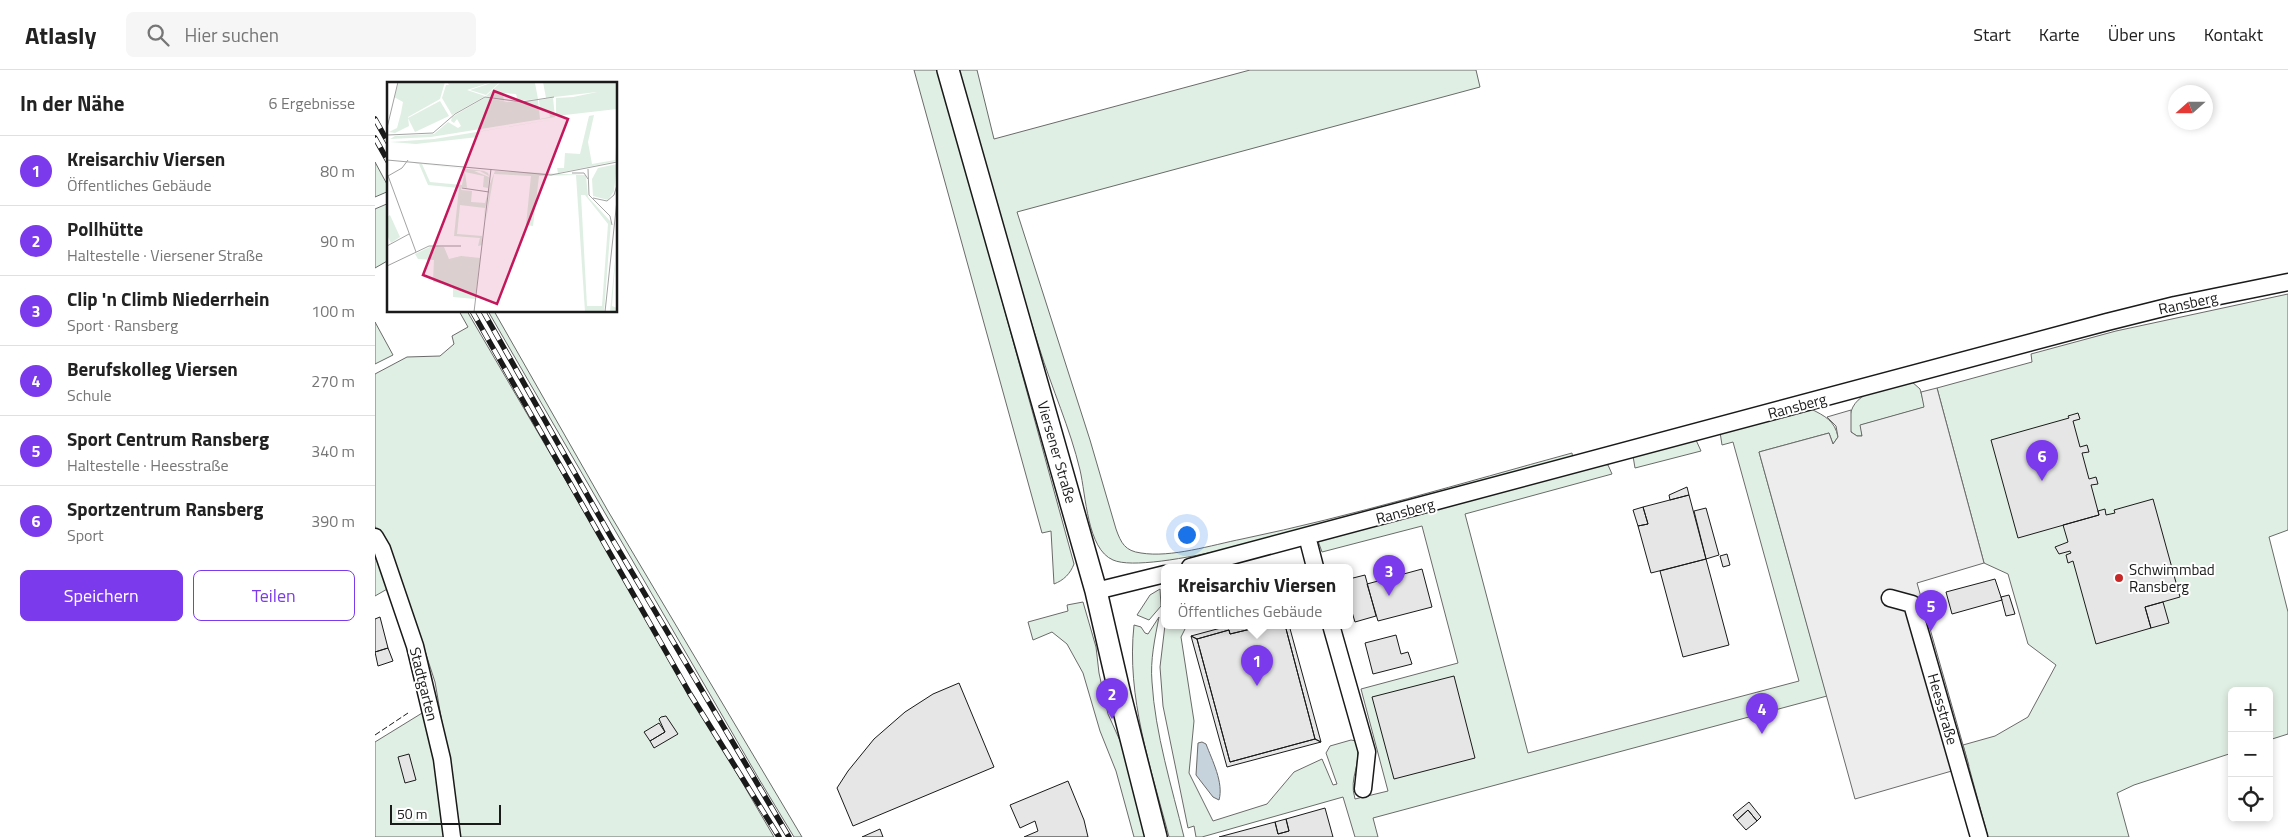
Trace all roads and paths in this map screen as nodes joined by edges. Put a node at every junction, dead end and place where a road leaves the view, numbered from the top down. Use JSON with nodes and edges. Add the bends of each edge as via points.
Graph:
{"nodes":[{"id":1,"x":947,"y":70,"type":"edge"},
{"id":2,"x":2288,"y":282,"type":"edge"},
{"id":3,"x":1307,"y":536,"type":"junction"},
{"id":4,"x":375,"y":537,"type":"edge"},
{"id":5,"x":1201,"y":564,"type":"edge"},
{"id":6,"x":1314,"y":564,"type":"edge"},
{"id":7,"x":1161,"y":575,"type":"edge"},
{"id":8,"x":1096,"y":591,"type":"junction"},
{"id":9,"x":1890,"y":598,"type":"dead end"},
{"id":10,"x":1332,"y":629,"type":"edge"},
{"id":11,"x":1363,"y":789,"type":"dead end"},
{"id":12,"x":452,"y":837,"type":"edge"},
{"id":13,"x":1156,"y":837,"type":"edge"},
{"id":14,"x":1979,"y":837,"type":"edge"}],
"edges":[{"from":1,"to":8,"type":"main road","name":"Viersener Straße"},
{"from":2,"to":3,"type":"street","name":"Ransberg","via":[[2107,322]]},
{"from":3,"to":5,"type":"street","name":"Ransberg"},
{"from":3,"to":6,"type":"street"},
{"from":4,"to":12,"type":"street","name":"Stadtgarten","via":[[415,646],[442,759]]},
{"from":7,"to":8,"type":"street"},
{"from":8,"to":13,"type":"main road","name":"Viersener Straße"},
{"from":9,"to":14,"type":"street","name":"Heesstraße","via":[[1912,604]]},
{"from":10,"to":11,"type":"street","via":[[1367,752]]}]}
